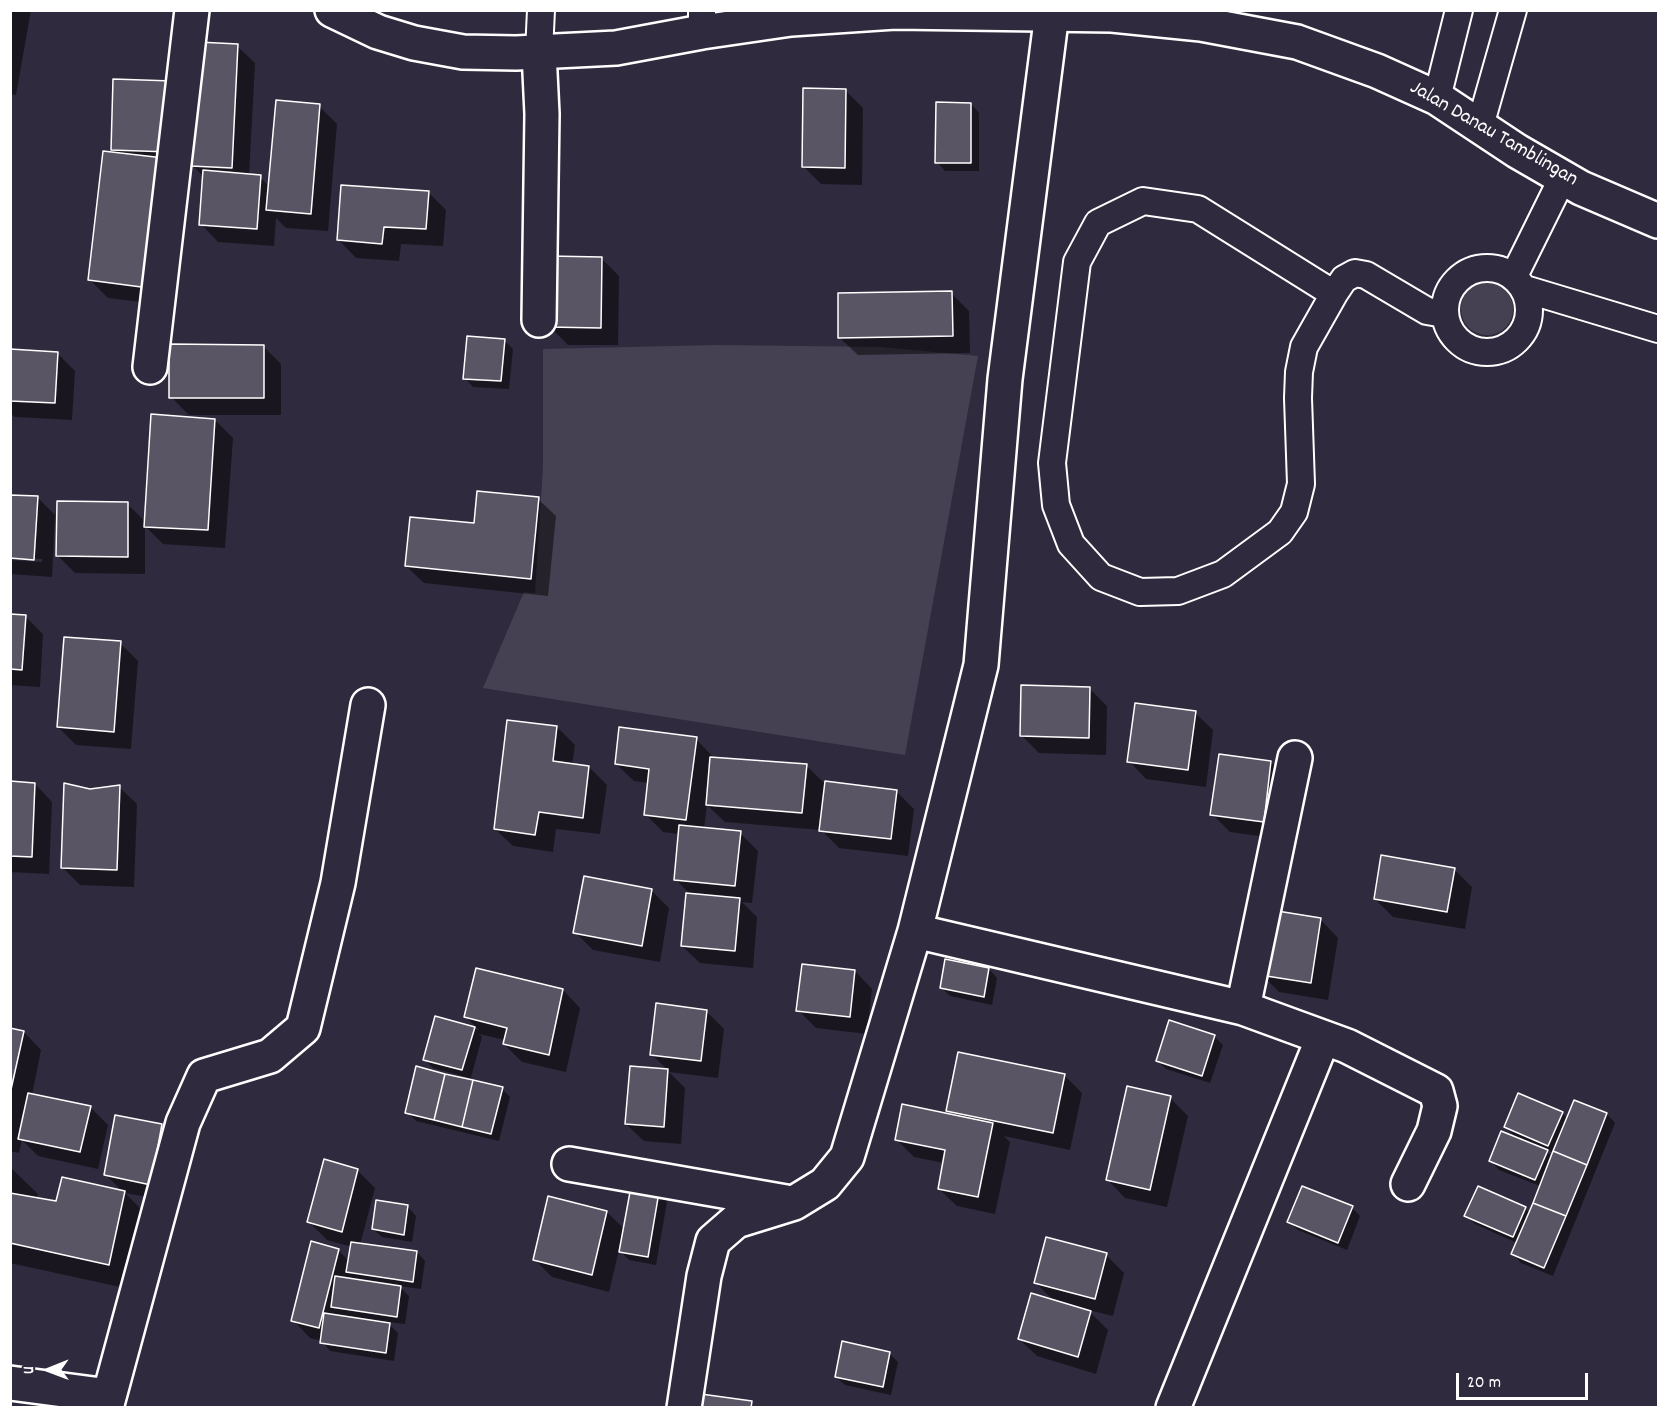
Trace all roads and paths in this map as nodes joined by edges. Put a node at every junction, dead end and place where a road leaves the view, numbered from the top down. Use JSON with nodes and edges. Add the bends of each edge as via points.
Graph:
{"nodes":[{"id":1,"x":192,"y":10,"type":"edge"},
{"id":2,"x":332,"y":10,"type":"edge"},
{"id":3,"x":541,"y":10,"type":"edge"},
{"id":4,"x":1459,"y":10,"type":"edge"},
{"id":5,"x":1513,"y":10,"type":"edge"},
{"id":6,"x":895,"y":11,"type":"edge"},
{"id":7,"x":1052,"y":13,"type":"junction"},
{"id":8,"x":702,"y":21,"type":"edge"},
{"id":9,"x":539,"y":52,"type":"junction"},
{"id":10,"x":1437,"y":98,"type":"junction"},
{"id":11,"x":1479,"y":126,"type":"junction"},
{"id":12,"x":1563,"y":177,"type":"junction"},
{"id":13,"x":1659,"y":221,"type":"edge"},
{"id":14,"x":1519,"y":283,"type":"junction"},
{"id":15,"x":1334,"y":294,"type":"junction"},
{"id":16,"x":1444,"y":314,"type":"junction"},
{"id":17,"x":539,"y":320,"type":"dead end"},
{"id":18,"x":1659,"y":329,"type":"edge"},
{"id":19,"x":150,"y":367,"type":"dead end"},
{"id":20,"x":368,"y":705,"type":"dead end"},
{"id":21,"x":1295,"y":758,"type":"dead end"},
{"id":22,"x":915,"y":931,"type":"junction"},
{"id":23,"x":1243,"y":1008,"type":"junction"},
{"id":24,"x":1323,"y":1038,"type":"junction"},
{"id":25,"x":569,"y":1164,"type":"dead end"},
{"id":26,"x":1408,"y":1184,"type":"dead end"},
{"id":27,"x":794,"y":1203,"type":"junction"},
{"id":28,"x":10,"y":1383,"type":"edge"},
{"id":29,"x":107,"y":1402,"type":"edge"},
{"id":30,"x":684,"y":1407,"type":"edge"},
{"id":31,"x":1173,"y":1407,"type":"edge"}],
"edges":[{"from":1,"to":19,"type":"street"},
{"from":2,"to":9,"type":"street","name":"Jalan Danau Tamblingan","via":[[378,32],[414,43],[463,52]]},
{"from":3,"to":9,"type":"lane"},
{"from":4,"to":10,"type":"lane"},
{"from":5,"to":11,"type":"lane"},
{"from":6,"to":7,"type":"street","name":"Jalan Danau Tamblingan"},
{"from":6,"to":8,"type":"street","name":"Jalan Danau Tamblingan"},
{"from":7,"to":10,"type":"street","name":"Jalan Danau Tamblingan","via":[[1201,24],[1297,42]]},
{"from":7,"to":22,"type":"street","via":[[1005,379],[981,665]]},
{"from":8,"to":9,"type":"street","name":"Jalan Danau Tamblingan","via":[[616,48]]},
{"from":9,"to":17,"type":"street"},
{"from":10,"to":11,"type":"street","name":"Jalan Danau Tamblingan"},
{"from":11,"to":12,"type":"street","name":"Jalan Danau Tamblingan"},
{"from":12,"to":13,"type":"street","name":"Jalan Danau Tamblingan"},
{"from":12,"to":14,"type":"lane"},
{"from":14,"to":16,"type":"lane","via":[[1500,269],[1483,267],[1467,272],[1446,297]]},
{"from":14,"to":16,"type":"lane","via":[[1529,305],[1528,322],[1507,348],[1491,352],[1460,343]]},
{"from":14,"to":18,"type":"lane"},
{"from":15,"to":15,"type":"lane","via":[[1304,347],[1298,398],[1301,484],[1294,512],[1280,532],[1223,574],[1178,591],[1140,592],[1101,577],[1071,544],[1056,505],[1052,463],[1077,262],[1098,223],[1143,201],[1198,209]]},
{"from":15,"to":16,"type":"lane","via":[[1344,279],[1355,273],[1366,275],[1427,311]]},
{"from":20,"to":29,"type":"street","via":[[338,883],[303,1028],[270,1056],[204,1076],[183,1123]]},
{"from":21,"to":23,"type":"street"},
{"from":22,"to":23,"type":"street"},
{"from":22,"to":27,"type":"street","via":[[847,1156],[825,1184]]},
{"from":23,"to":24,"type":"street"},
{"from":24,"to":26,"type":"street","via":[[1436,1091],[1440,1106],[1434,1131]]},
{"from":24,"to":31,"type":"street"},
{"from":25,"to":27,"type":"street"},
{"from":27,"to":30,"type":"street","via":[[736,1221],[713,1241]]},
{"from":28,"to":29,"type":"street"}]}
